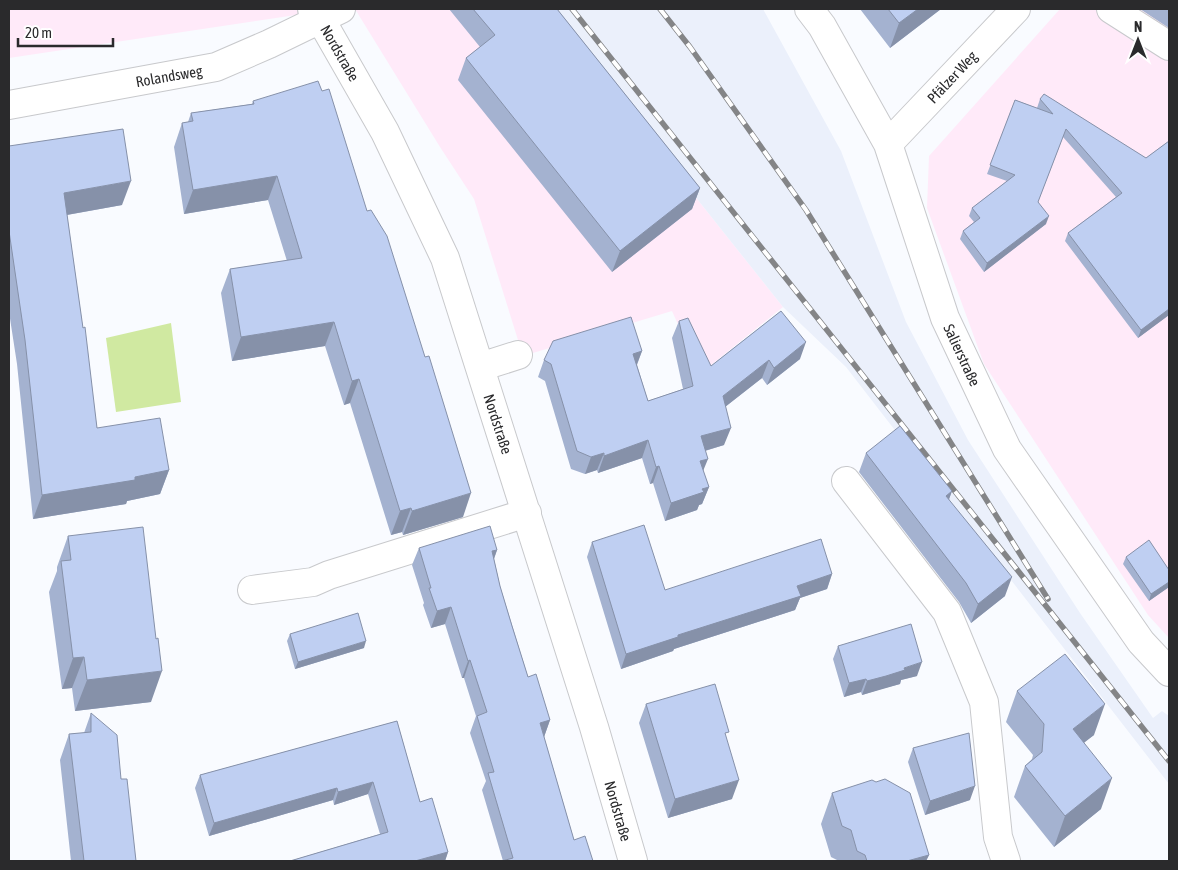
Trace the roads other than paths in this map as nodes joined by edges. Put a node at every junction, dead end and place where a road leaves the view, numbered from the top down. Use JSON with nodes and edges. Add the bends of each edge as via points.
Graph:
{"nodes":[{"id":1,"x":809,"y":9,"type":"edge"},
{"id":2,"x":1016,"y":9,"type":"edge"},
{"id":3,"x":1111,"y":9,"type":"edge"},
{"id":4,"x":325,"y":12,"type":"edge"},
{"id":5,"x":1169,"y":46,"type":"edge"},
{"id":6,"x":9,"y":104,"type":"edge"},
{"id":7,"x":888,"y":144,"type":"junction"},
{"id":8,"x":518,"y":355,"type":"dead end"},
{"id":9,"x":480,"y":367,"type":"junction"},
{"id":10,"x":846,"y":481,"type":"dead end"},
{"id":11,"x":526,"y":513,"type":"junction"},
{"id":12,"x":252,"y":590,"type":"dead end"},
{"id":13,"x":1169,"y":672,"type":"edge"},
{"id":14,"x":633,"y":861,"type":"edge"},
{"id":15,"x":1006,"y":861,"type":"edge"}],
"edges":[{"from":1,"to":7,"type":"street","name":"Salierstraße","via":[[822,26]]},
{"from":2,"to":7,"type":"street","name":"Pfälzer Weg"},
{"from":3,"to":5,"type":"street"},
{"from":4,"to":6,"type":"street","name":"Rolandsweg","via":[[216,67]]},
{"from":4,"to":9,"type":"street","name":"Nordstraße","via":[[445,258]]},
{"from":7,"to":13,"type":"street","name":"Salierstraße","via":[[945,318],[1007,449],[1141,642]]},
{"from":8,"to":9,"type":"street"},
{"from":9,"to":11,"type":"street","name":"Nordstraße"},
{"from":10,"to":15,"type":"street","via":[[947,612],[984,702],[998,837]]},
{"from":11,"to":12,"type":"street","via":[[313,582]]},
{"from":11,"to":14,"type":"street","name":"Nordstraße"}]}
